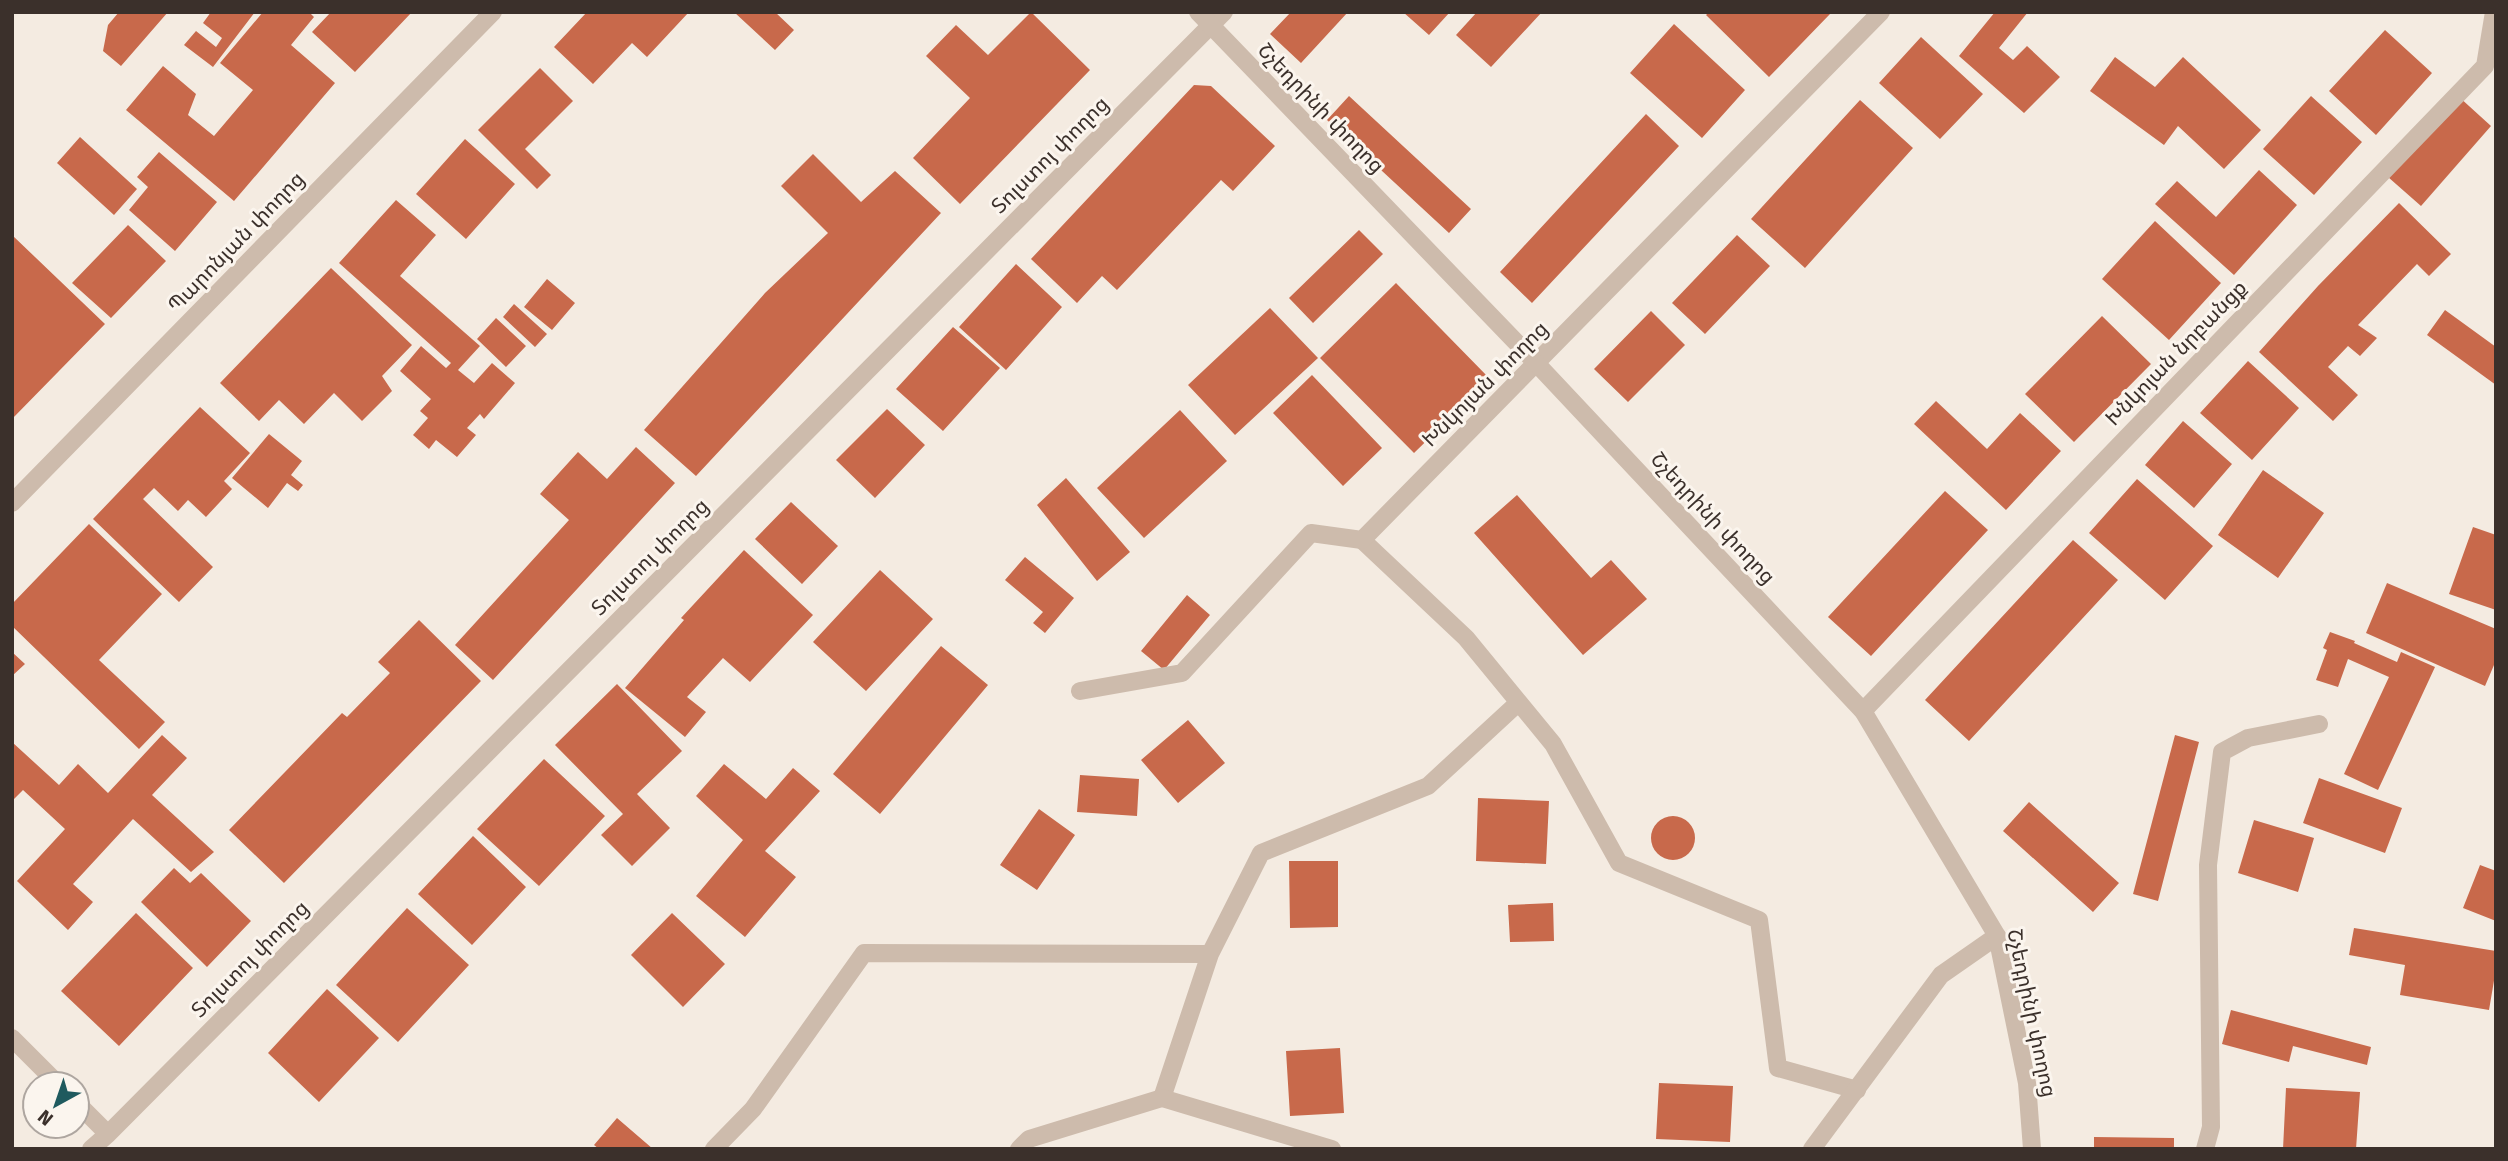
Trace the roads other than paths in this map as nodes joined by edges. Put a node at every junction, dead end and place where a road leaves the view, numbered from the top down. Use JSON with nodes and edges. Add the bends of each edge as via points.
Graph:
{"nodes":[{"id":1,"x":493,"y":12,"type":"edge"},
{"id":2,"x":1198,"y":12,"type":"edge"},
{"id":3,"x":1224,"y":12,"type":"edge"},
{"id":4,"x":1881,"y":12,"type":"edge"},
{"id":5,"x":2494,"y":12,"type":"edge"},
{"id":6,"x":1211,"y":26,"type":"junction"},
{"id":7,"x":1537,"y":364,"type":"junction"},
{"id":8,"x":12,"y":503,"type":"edge"},
{"id":9,"x":1362,"y":540,"type":"junction"},
{"id":10,"x":1080,"y":691,"type":"dead end"},
{"id":11,"x":1518,"y":703,"type":"junction"},
{"id":12,"x":1863,"y":711,"type":"junction"},
{"id":13,"x":2319,"y":724,"type":"dead end"},
{"id":14,"x":1997,"y":936,"type":"junction"},
{"id":15,"x":1210,"y":954,"type":"junction"},
{"id":16,"x":12,"y":1038,"type":"edge"},
{"id":17,"x":44,"y":1070,"type":"edge"},
{"id":18,"x":1857,"y":1090,"type":"junction"},
{"id":19,"x":1162,"y":1098,"type":"junction"},
{"id":20,"x":91,"y":1117,"type":"edge"},
{"id":21,"x":108,"y":1134,"type":"junction"},
{"id":22,"x":91,"y":1149,"type":"edge"},
{"id":23,"x":714,"y":1149,"type":"edge"},
{"id":24,"x":1019,"y":1149,"type":"edge"},
{"id":25,"x":1332,"y":1149,"type":"edge"},
{"id":26,"x":1812,"y":1149,"type":"edge"},
{"id":27,"x":2032,"y":1149,"type":"edge"},
{"id":28,"x":2206,"y":1149,"type":"edge"}],
"edges":[{"from":1,"to":8,"type":"street","name":"Պարոնյան փողոց"},
{"from":2,"to":6,"type":"street","name":"Շչեդրինի փողոց"},
{"from":3,"to":6,"type":"street","name":"Տոլստոյ փողոց"},
{"from":4,"to":7,"type":"street","name":"Խնկոյան փողոց"},
{"from":5,"to":12,"type":"street","name":"Խնկոյան նրբանցք","via":[[2485,66]]},
{"from":6,"to":7,"type":"street","name":"Շչեդրինի փողոց"},
{"from":6,"to":21,"type":"street","name":"Տոլստոյ փողոց"},
{"from":7,"to":9,"type":"street","name":"Խնկոյան փողոց"},
{"from":7,"to":12,"type":"street","name":"Շչեդրինի փողոց"},
{"from":9,"to":10,"type":"street","via":[[1311,533],[1182,673]]},
{"from":9,"to":11,"type":"street","via":[[1466,638]]},
{"from":11,"to":15,"type":"street","via":[[1427,786],[1261,853]]},
{"from":11,"to":18,"type":"street","via":[[1553,744],[1619,863],[1759,920],[1778,1068]]},
{"from":12,"to":14,"type":"street","name":"Շչեդրինի փողոց"},
{"from":13,"to":28,"type":"street","via":[[2248,738],[2222,752],[2208,865],[2211,1127]]},
{"from":14,"to":18,"type":"street","via":[[1941,975]]},
{"from":14,"to":27,"type":"street","name":"Շչեդրինի փողոց","via":[[2027,1083]]},
{"from":15,"to":19,"type":"street"},
{"from":15,"to":23,"type":"street","via":[[864,953],[753,1109]]},
{"from":16,"to":17,"type":"street"},
{"from":18,"to":26,"type":"street"},
{"from":19,"to":24,"type":"street","via":[[1029,1139]]},
{"from":19,"to":25,"type":"street"},
{"from":20,"to":21,"type":"street"},
{"from":21,"to":22,"type":"street","name":"Տոլստոյ փողոց"}]}
